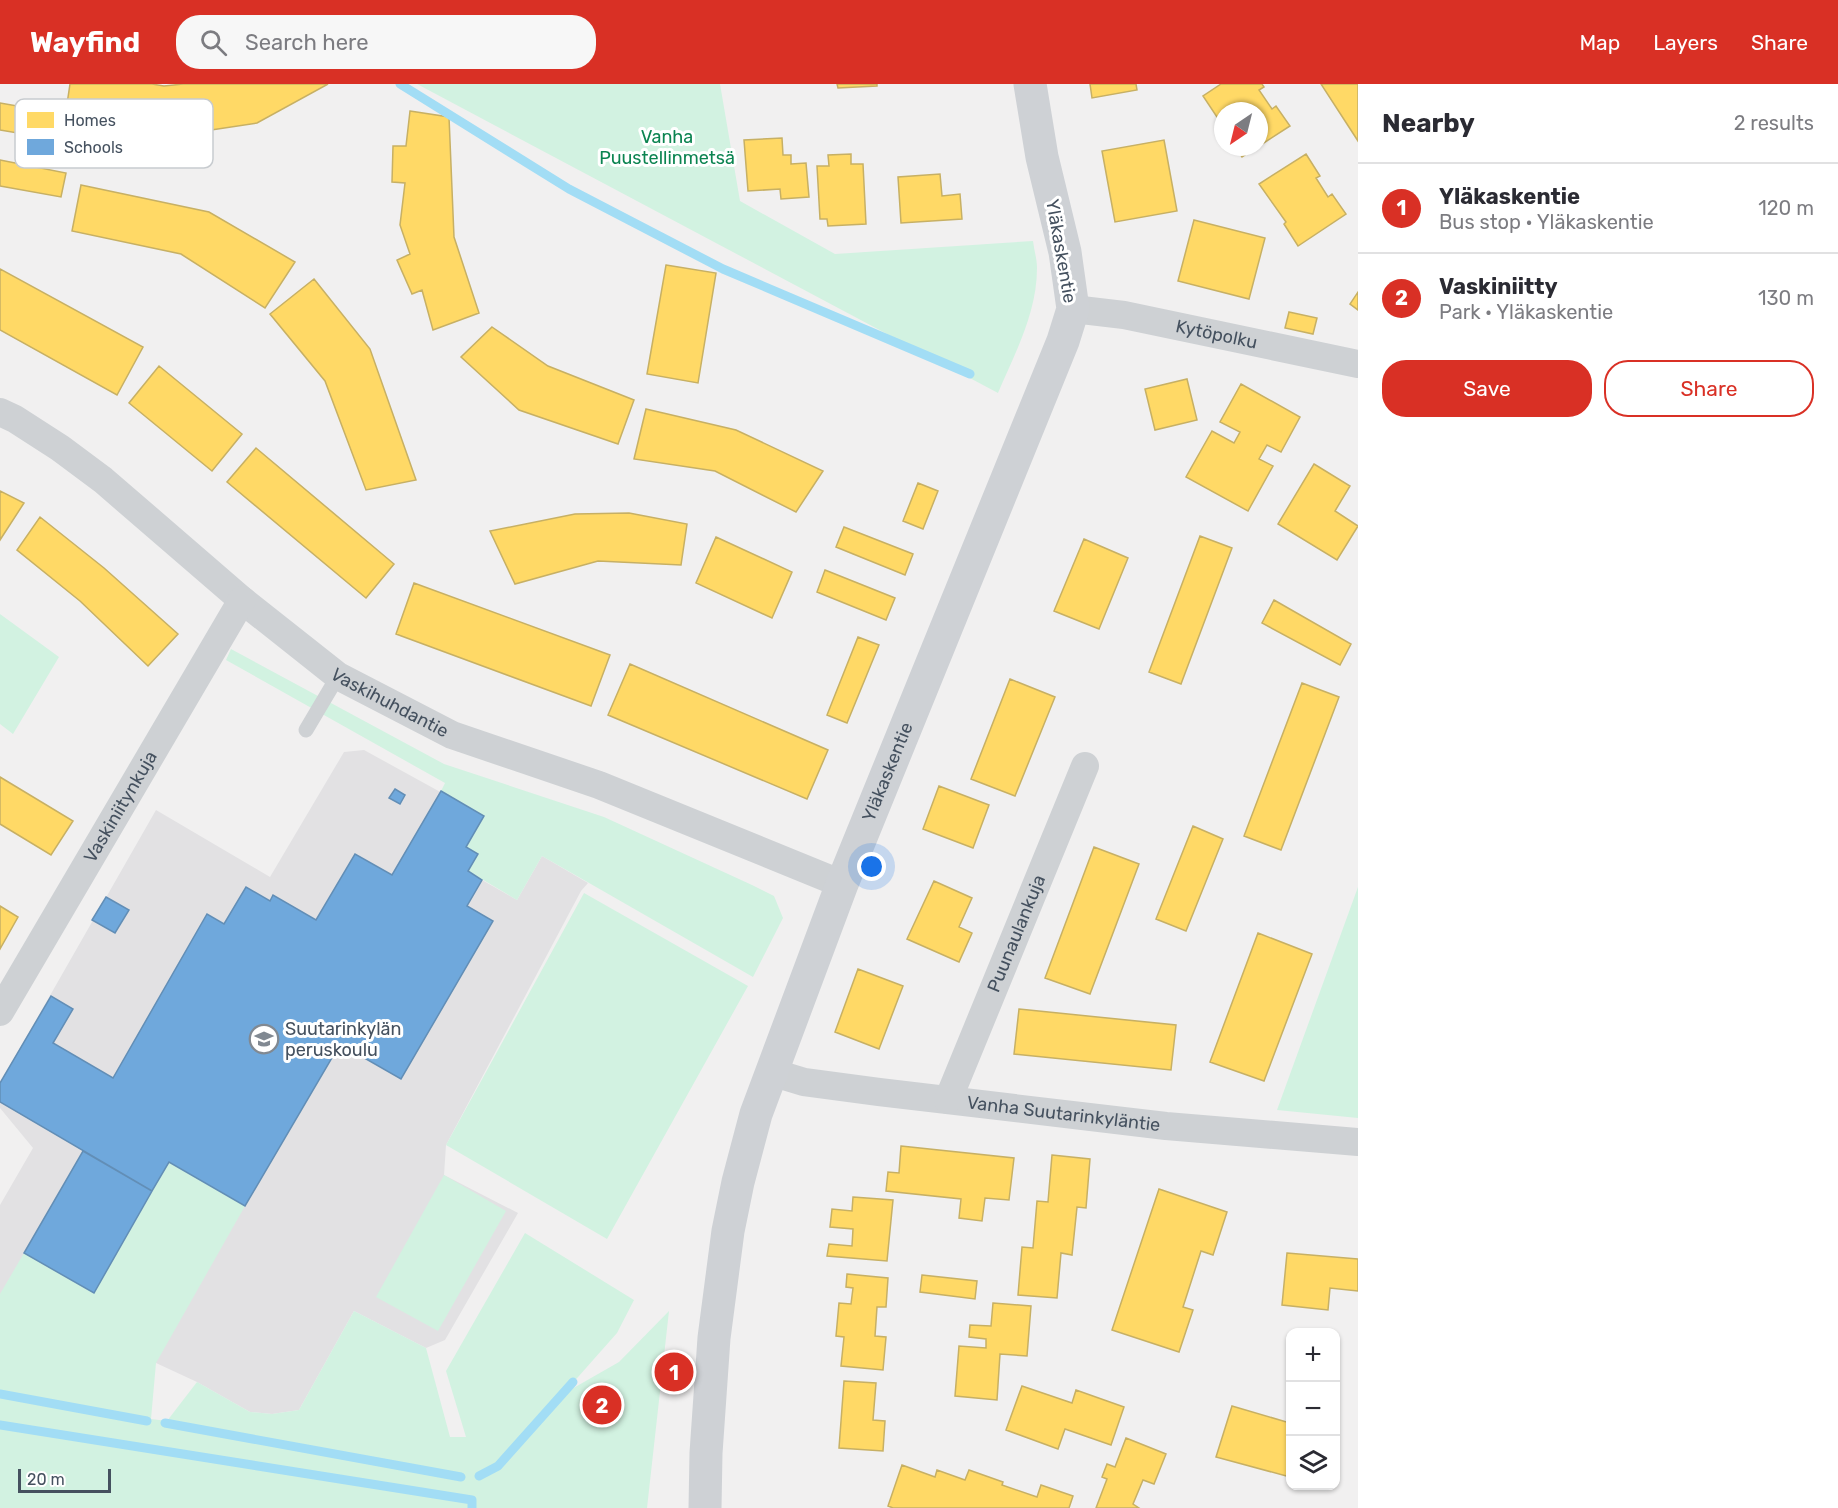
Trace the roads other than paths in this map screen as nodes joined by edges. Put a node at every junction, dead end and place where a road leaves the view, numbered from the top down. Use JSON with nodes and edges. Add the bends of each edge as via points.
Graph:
{"nodes":[{"id":1,"x":1030,"y":84,"type":"edge"},
{"id":2,"x":1073,"y":309,"type":"junction"},
{"id":3,"x":1358,"y":364,"type":"edge"},
{"id":4,"x":0,"y":412,"type":"edge"},
{"id":5,"x":242,"y":600,"type":"junction"},
{"id":6,"x":338,"y":676,"type":"junction"},
{"id":7,"x":306,"y":730,"type":"dead end"},
{"id":8,"x":1085,"y":766,"type":"dead end"},
{"id":9,"x":842,"y":884,"type":"junction"},
{"id":10,"x":0,"y":1012,"type":"edge"},
{"id":11,"x":771,"y":1072,"type":"junction"},
{"id":12,"x":948,"y":1100,"type":"junction"},
{"id":13,"x":1358,"y":1142,"type":"edge"},
{"id":14,"x":705,"y":1508,"type":"edge"}],
"edges":[{"from":1,"to":2,"type":"street","name":"Yläkaskentie"},
{"from":2,"to":3,"type":"street","name":"Kytöpolku","via":[[1124,315]]},
{"from":2,"to":9,"type":"street","name":"Yläkaskentie"},
{"from":4,"to":5,"type":"street","name":"Vaskihuhdantie","via":[[60,447],[104,480]]},
{"from":5,"to":6,"type":"street","name":"Vaskihuhdantie"},
{"from":5,"to":10,"type":"street","name":"Vaskiniitynkuja"},
{"from":6,"to":7,"type":"lane"},
{"from":6,"to":9,"type":"street","name":"Vaskihuhdantie","via":[[452,735],[599,785]]},
{"from":8,"to":12,"type":"street","name":"Puunaulankuja"},
{"from":9,"to":11,"type":"street","name":"Yläkaskentie"},
{"from":11,"to":12,"type":"street","name":"Vanha Suutarinkyläntie","via":[[804,1082]]},
{"from":11,"to":14,"type":"street","name":"Yläkaskentie","via":[[756,1114],[728,1231],[714,1338]]},
{"from":12,"to":13,"type":"street","name":"Vanha Suutarinkyläntie","via":[[1182,1127]]}]}
